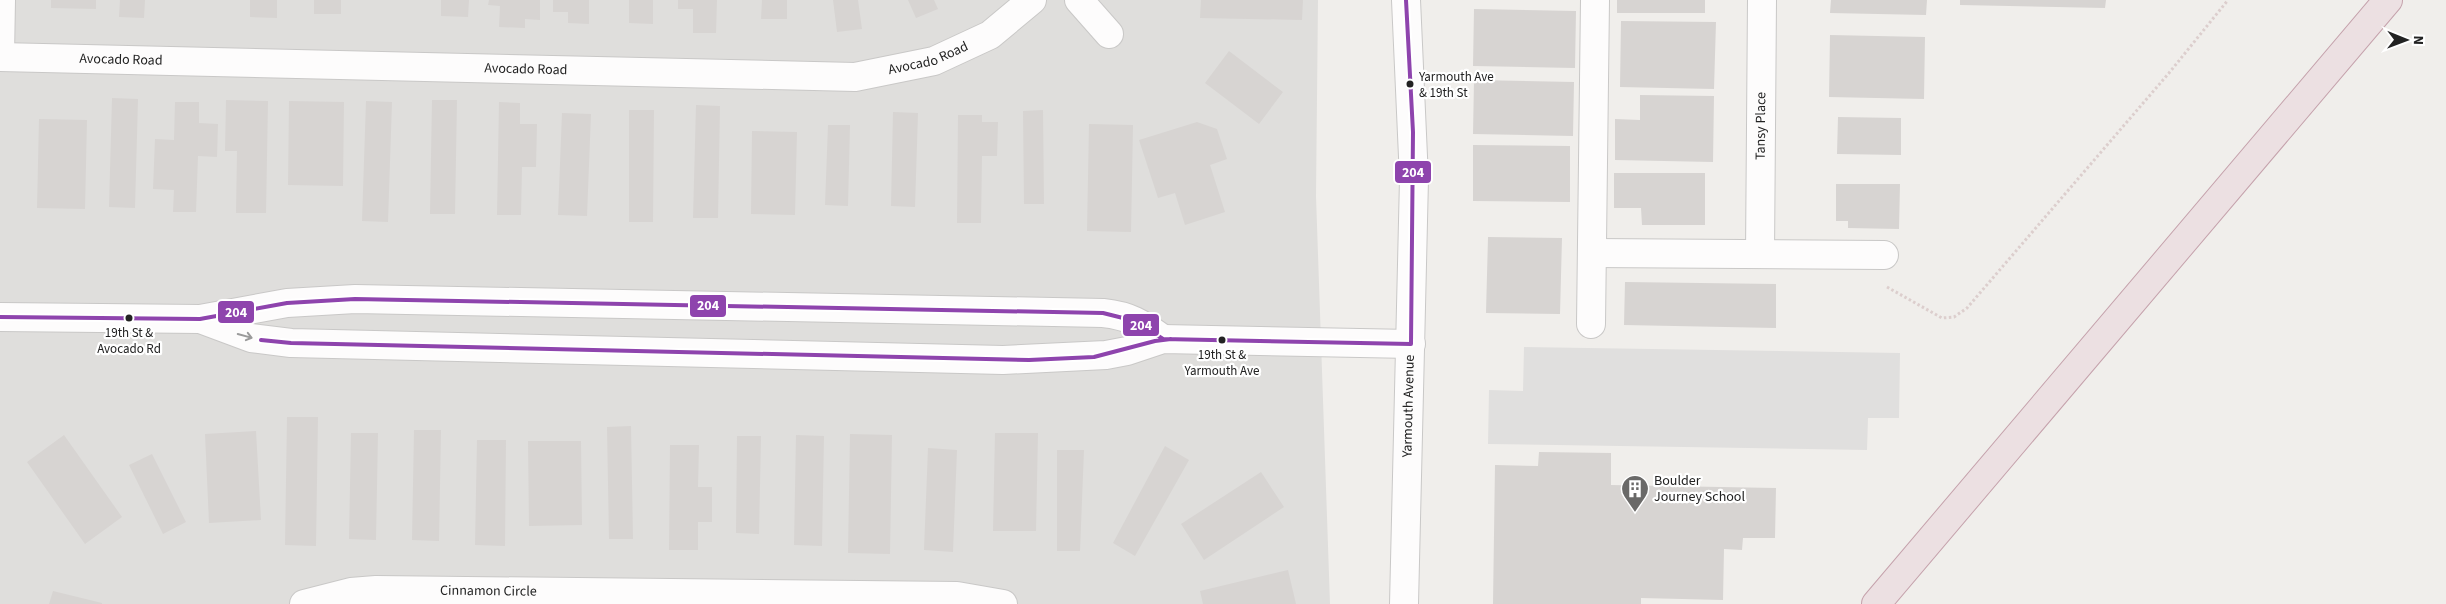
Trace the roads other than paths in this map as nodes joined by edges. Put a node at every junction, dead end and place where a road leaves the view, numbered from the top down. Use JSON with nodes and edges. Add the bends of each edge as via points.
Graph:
{"nodes":[{"id":1,"x":1,"y":0,"type":"edge"},
{"id":2,"x":1032,"y":0,"type":"edge"},
{"id":3,"x":1079,"y":0,"type":"edge"},
{"id":4,"x":1406,"y":0,"type":"edge"},
{"id":5,"x":1595,"y":0,"type":"edge"},
{"id":6,"x":1762,"y":0,"type":"edge"},
{"id":7,"x":2388,"y":0,"type":"edge"},
{"id":8,"x":1110,"y":34,"type":"dead end"},
{"id":9,"x":0,"y":56,"type":"edge"},
{"id":10,"x":1593,"y":253,"type":"junction"},
{"id":11,"x":1760,"y":254,"type":"junction"},
{"id":12,"x":1884,"y":255,"type":"dead end"},
{"id":13,"x":0,"y":318,"type":"edge"},
{"id":14,"x":200,"y":319,"type":"junction"},
{"id":15,"x":1591,"y":324,"type":"dead end"},
{"id":16,"x":1163,"y":339,"type":"junction"},
{"id":17,"x":1411,"y":344,"type":"junction"},
{"id":18,"x":304,"y":604,"type":"edge"},
{"id":19,"x":1002,"y":604,"type":"edge"},
{"id":20,"x":1404,"y":604,"type":"edge"},
{"id":21,"x":1876,"y":604,"type":"edge"}],
"edges":[{"from":1,"to":9,"type":"street","name":"Avocado Road"},
{"from":2,"to":9,"type":"street","name":"Avocado Road","via":[[990,35],[934,61],[855,77]]},
{"from":3,"to":8,"type":"street"},
{"from":4,"to":17,"type":"street","name":"Yarmouth Avenue","via":[[1413,132]]},
{"from":5,"to":10,"type":"street"},
{"from":6,"to":11,"type":"street","name":"Tansy Place"},
{"from":7,"to":21,"type":"highway"},
{"from":10,"to":11,"type":"street"},
{"from":10,"to":15,"type":"street"},
{"from":11,"to":12,"type":"street"},
{"from":13,"to":14,"type":"street"},
{"from":14,"to":16,"type":"street","one_way":true,"via":[[251,338],[291,343],[993,360],[1106,355]]},
{"from":14,"to":16,"type":"street","via":[[287,303],[355,299],[1103,313],[1138,320]]},
{"from":16,"to":17,"type":"street"},
{"from":17,"to":20,"type":"street","name":"Yarmouth Avenue"},
{"from":18,"to":19,"type":"street","name":"Cinnamon Circle","via":[[351,592],[376,590],[957,596]]}]}
